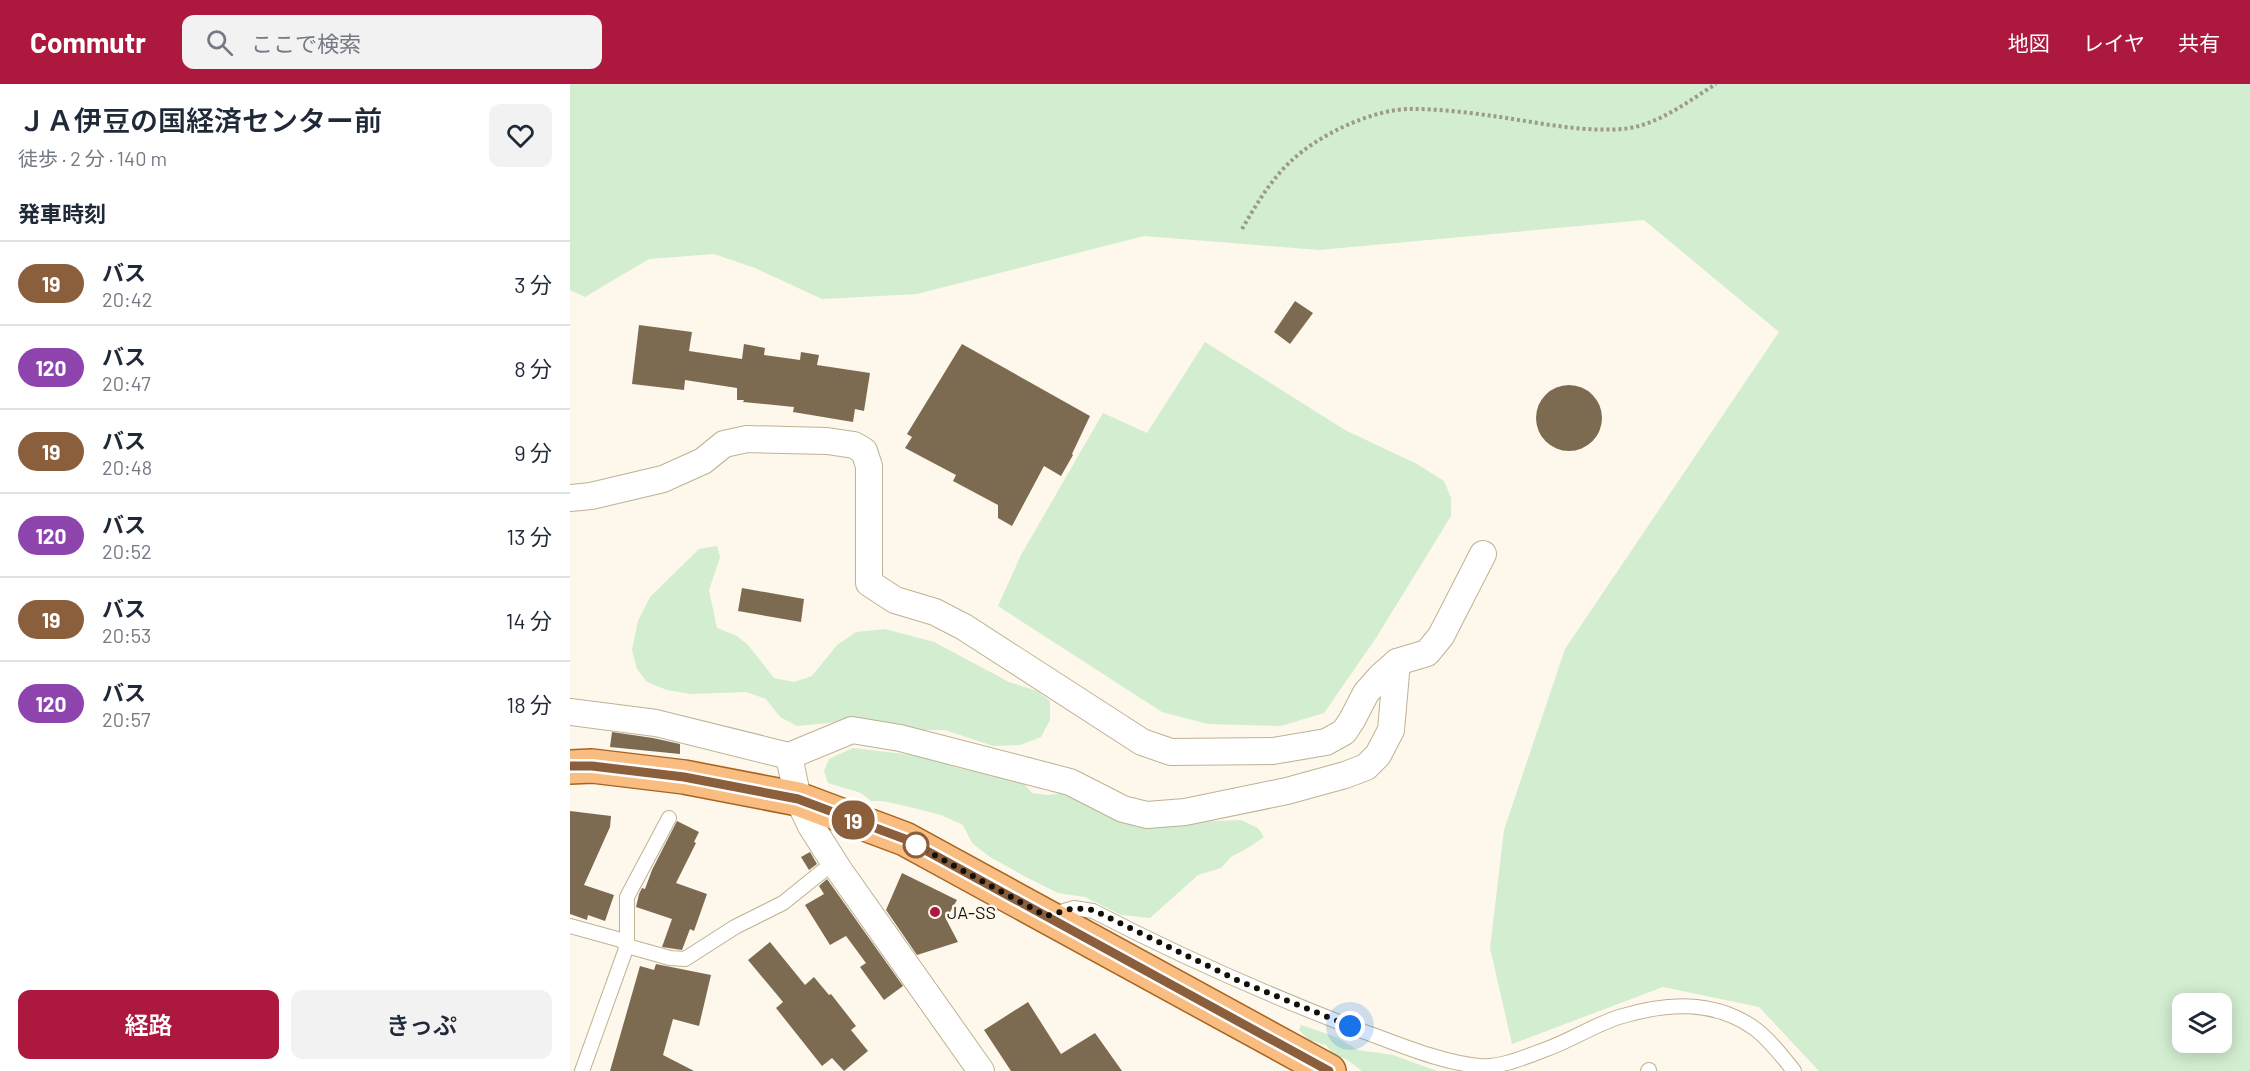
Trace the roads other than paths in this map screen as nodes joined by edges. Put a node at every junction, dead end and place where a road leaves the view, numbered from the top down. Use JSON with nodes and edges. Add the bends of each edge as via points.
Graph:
{"nodes":[{"id":1,"x":570,"y":498,"type":"edge"},
{"id":2,"x":1483,"y":554,"type":"dead end"},
{"id":3,"x":1397,"y":662,"type":"junction"},
{"id":4,"x":570,"y":712,"type":"edge"},
{"id":5,"x":789,"y":756,"type":"junction"},
{"id":6,"x":570,"y":766,"type":"edge"},
{"id":7,"x":798,"y":799,"type":"junction"},
{"id":8,"x":669,"y":818,"type":"dead end"},
{"id":9,"x":834,"y":862,"type":"junction"},
{"id":10,"x":1046,"y":916,"type":"junction"},
{"id":11,"x":570,"y":926,"type":"edge"},
{"id":12,"x":627,"y":946,"type":"junction"},
{"id":13,"x":582,"y":1071,"type":"edge"},
{"id":14,"x":981,"y":1071,"type":"edge"},
{"id":15,"x":1329,"y":1071,"type":"edge"},
{"id":16,"x":1794,"y":1071,"type":"edge"}],
"edges":[{"from":1,"to":3,"type":"street","via":[[663,479],[703,460],[724,444],[747,438],[854,445],[864,451],[869,466],[869,583],[895,600],[934,612],[964,627],[1142,742],[1171,752],[1273,751],[1326,742],[1344,732],[1366,693]]},
{"from":2,"to":3,"type":"street","via":[[1441,636],[1427,653]]},
{"from":3,"to":5,"type":"street","via":[[1392,730],[1366,767],[1287,791],[1185,812],[1147,815],[1123,809],[1070,782],[900,738],[852,730]]},
{"from":4,"to":5,"type":"street","via":[[656,723]]},
{"from":5,"to":7,"type":"street"},
{"from":6,"to":7,"type":"main road","via":[[684,777]]},
{"from":7,"to":9,"type":"street"},
{"from":7,"to":10,"type":"main road","via":[[905,839]]},
{"from":8,"to":12,"type":"lane","via":[[627,897]]},
{"from":9,"to":12,"type":"lane","via":[[783,903],[685,959]]},
{"from":9,"to":14,"type":"street"},
{"from":10,"to":15,"type":"main road"},
{"from":10,"to":16,"type":"lane","via":[[1074,908],[1093,910],[1239,981],[1313,1012],[1404,1047],[1456,1062],[1481,1066],[1519,1059],[1618,1017],[1662,1007],[1704,1006],[1728,1013],[1755,1029]]},
{"from":11,"to":12,"type":"lane","via":[[621,940]]},
{"from":12,"to":13,"type":"lane"}]}
